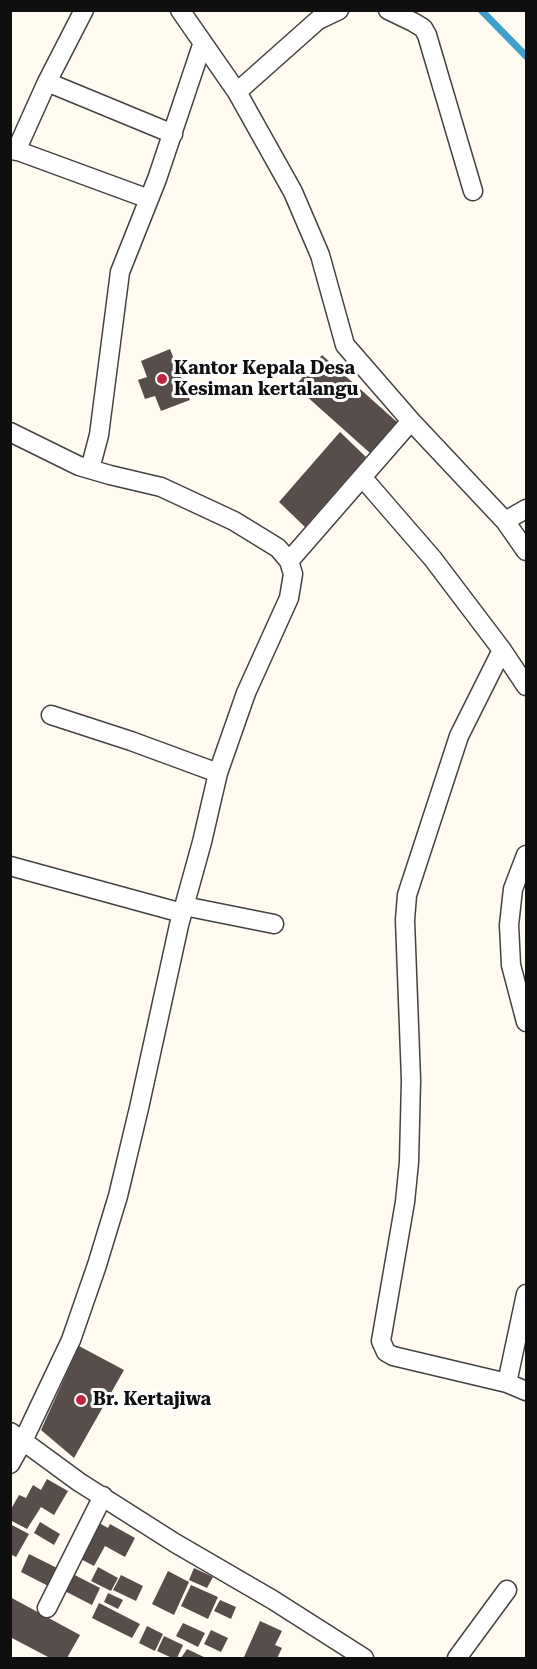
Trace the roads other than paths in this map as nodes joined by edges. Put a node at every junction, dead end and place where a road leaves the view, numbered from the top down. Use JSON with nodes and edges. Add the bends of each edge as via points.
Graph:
{"nodes":[{"id":1,"x":84,"y":10,"type":"edge"},
{"id":2,"x":180,"y":10,"type":"edge"},
{"id":3,"x":339,"y":10,"type":"edge"},
{"id":4,"x":388,"y":10,"type":"edge"},
{"id":5,"x":315,"y":15,"type":"edge"},
{"id":6,"x":202,"y":45,"type":"junction"},
{"id":7,"x":47,"y":82,"type":"junction"},
{"id":8,"x":237,"y":92,"type":"junction"},
{"id":9,"x":173,"y":134,"type":"junction"},
{"id":10,"x":13,"y":150,"type":"edge"},
{"id":11,"x":473,"y":190,"type":"dead end"},
{"id":12,"x":149,"y":199,"type":"junction"},
{"id":13,"x":411,"y":422,"type":"junction"},
{"id":14,"x":10,"y":432,"type":"edge"},
{"id":15,"x":90,"y":469,"type":"junction"},
{"id":16,"x":362,"y":477,"type":"junction"},
{"id":17,"x":526,"y":509,"type":"edge"},
{"id":18,"x":505,"y":521,"type":"junction"},
{"id":19,"x":526,"y":551,"type":"edge"},
{"id":20,"x":289,"y":561,"type":"junction"},
{"id":21,"x":502,"y":650,"type":"junction"},
{"id":22,"x":526,"y":686,"type":"edge"},
{"id":23,"x":51,"y":715,"type":"dead end"},
{"id":24,"x":218,"y":773,"type":"junction"},
{"id":25,"x":526,"y":855,"type":"edge"},
{"id":26,"x":10,"y":866,"type":"edge"},
{"id":27,"x":183,"y":910,"type":"junction"},
{"id":28,"x":274,"y":924,"type":"dead end"},
{"id":29,"x":526,"y":1022,"type":"edge"},
{"id":30,"x":526,"y":1294,"type":"edge"},
{"id":31,"x":507,"y":1383,"type":"junction"},
{"id":32,"x":526,"y":1391,"type":"edge"},
{"id":33,"x":17,"y":1437,"type":"edge"},
{"id":34,"x":10,"y":1464,"type":"edge"},
{"id":35,"x":103,"y":1496,"type":"junction"},
{"id":36,"x":507,"y":1590,"type":"dead end"},
{"id":37,"x":47,"y":1608,"type":"dead end"},
{"id":38,"x":364,"y":1659,"type":"edge"},
{"id":39,"x":456,"y":1659,"type":"edge"}],
"edges":[{"from":1,"to":7,"type":"street"},
{"from":2,"to":6,"type":"street"},
{"from":3,"to":5,"type":"street"},
{"from":4,"to":11,"type":"street","via":[[423,28],[427,35]]},
{"from":5,"to":8,"type":"street"},
{"from":6,"to":8,"type":"street"},
{"from":6,"to":9,"type":"street"},
{"from":7,"to":9,"type":"street"},
{"from":7,"to":10,"type":"street"},
{"from":8,"to":13,"type":"street","via":[[293,192],[320,255],[345,345]]},
{"from":9,"to":12,"type":"street"},
{"from":10,"to":12,"type":"street"},
{"from":12,"to":15,"type":"street","via":[[120,272],[99,435]]},
{"from":13,"to":16,"type":"street"},
{"from":13,"to":18,"type":"street"},
{"from":14,"to":15,"type":"street"},
{"from":15,"to":20,"type":"street","via":[[181,495],[234,521],[278,548]]},
{"from":16,"to":20,"type":"street"},
{"from":16,"to":21,"type":"street","via":[[433,559]]},
{"from":17,"to":18,"type":"street"},
{"from":18,"to":19,"type":"street"},
{"from":20,"to":24,"type":"street","via":[[293,574],[289,598],[246,693]]},
{"from":21,"to":22,"type":"street"},
{"from":21,"to":31,"type":"street","via":[[459,736],[407,895],[409,1162],[381,1341],[393,1356]]},
{"from":23,"to":24,"type":"street"},
{"from":24,"to":27,"type":"street"},
{"from":25,"to":29,"type":"street","via":[[513,889],[509,925],[511,964]]},
{"from":26,"to":27,"type":"street"},
{"from":27,"to":28,"type":"street"},
{"from":27,"to":33,"type":"street","via":[[118,1196],[97,1265],[72,1340]]},
{"from":30,"to":31,"type":"street"},
{"from":31,"to":32,"type":"street"},
{"from":33,"to":34,"type":"street"},
{"from":33,"to":35,"type":"street"},
{"from":35,"to":37,"type":"street"},
{"from":35,"to":38,"type":"street"},
{"from":36,"to":39,"type":"street"}]}
